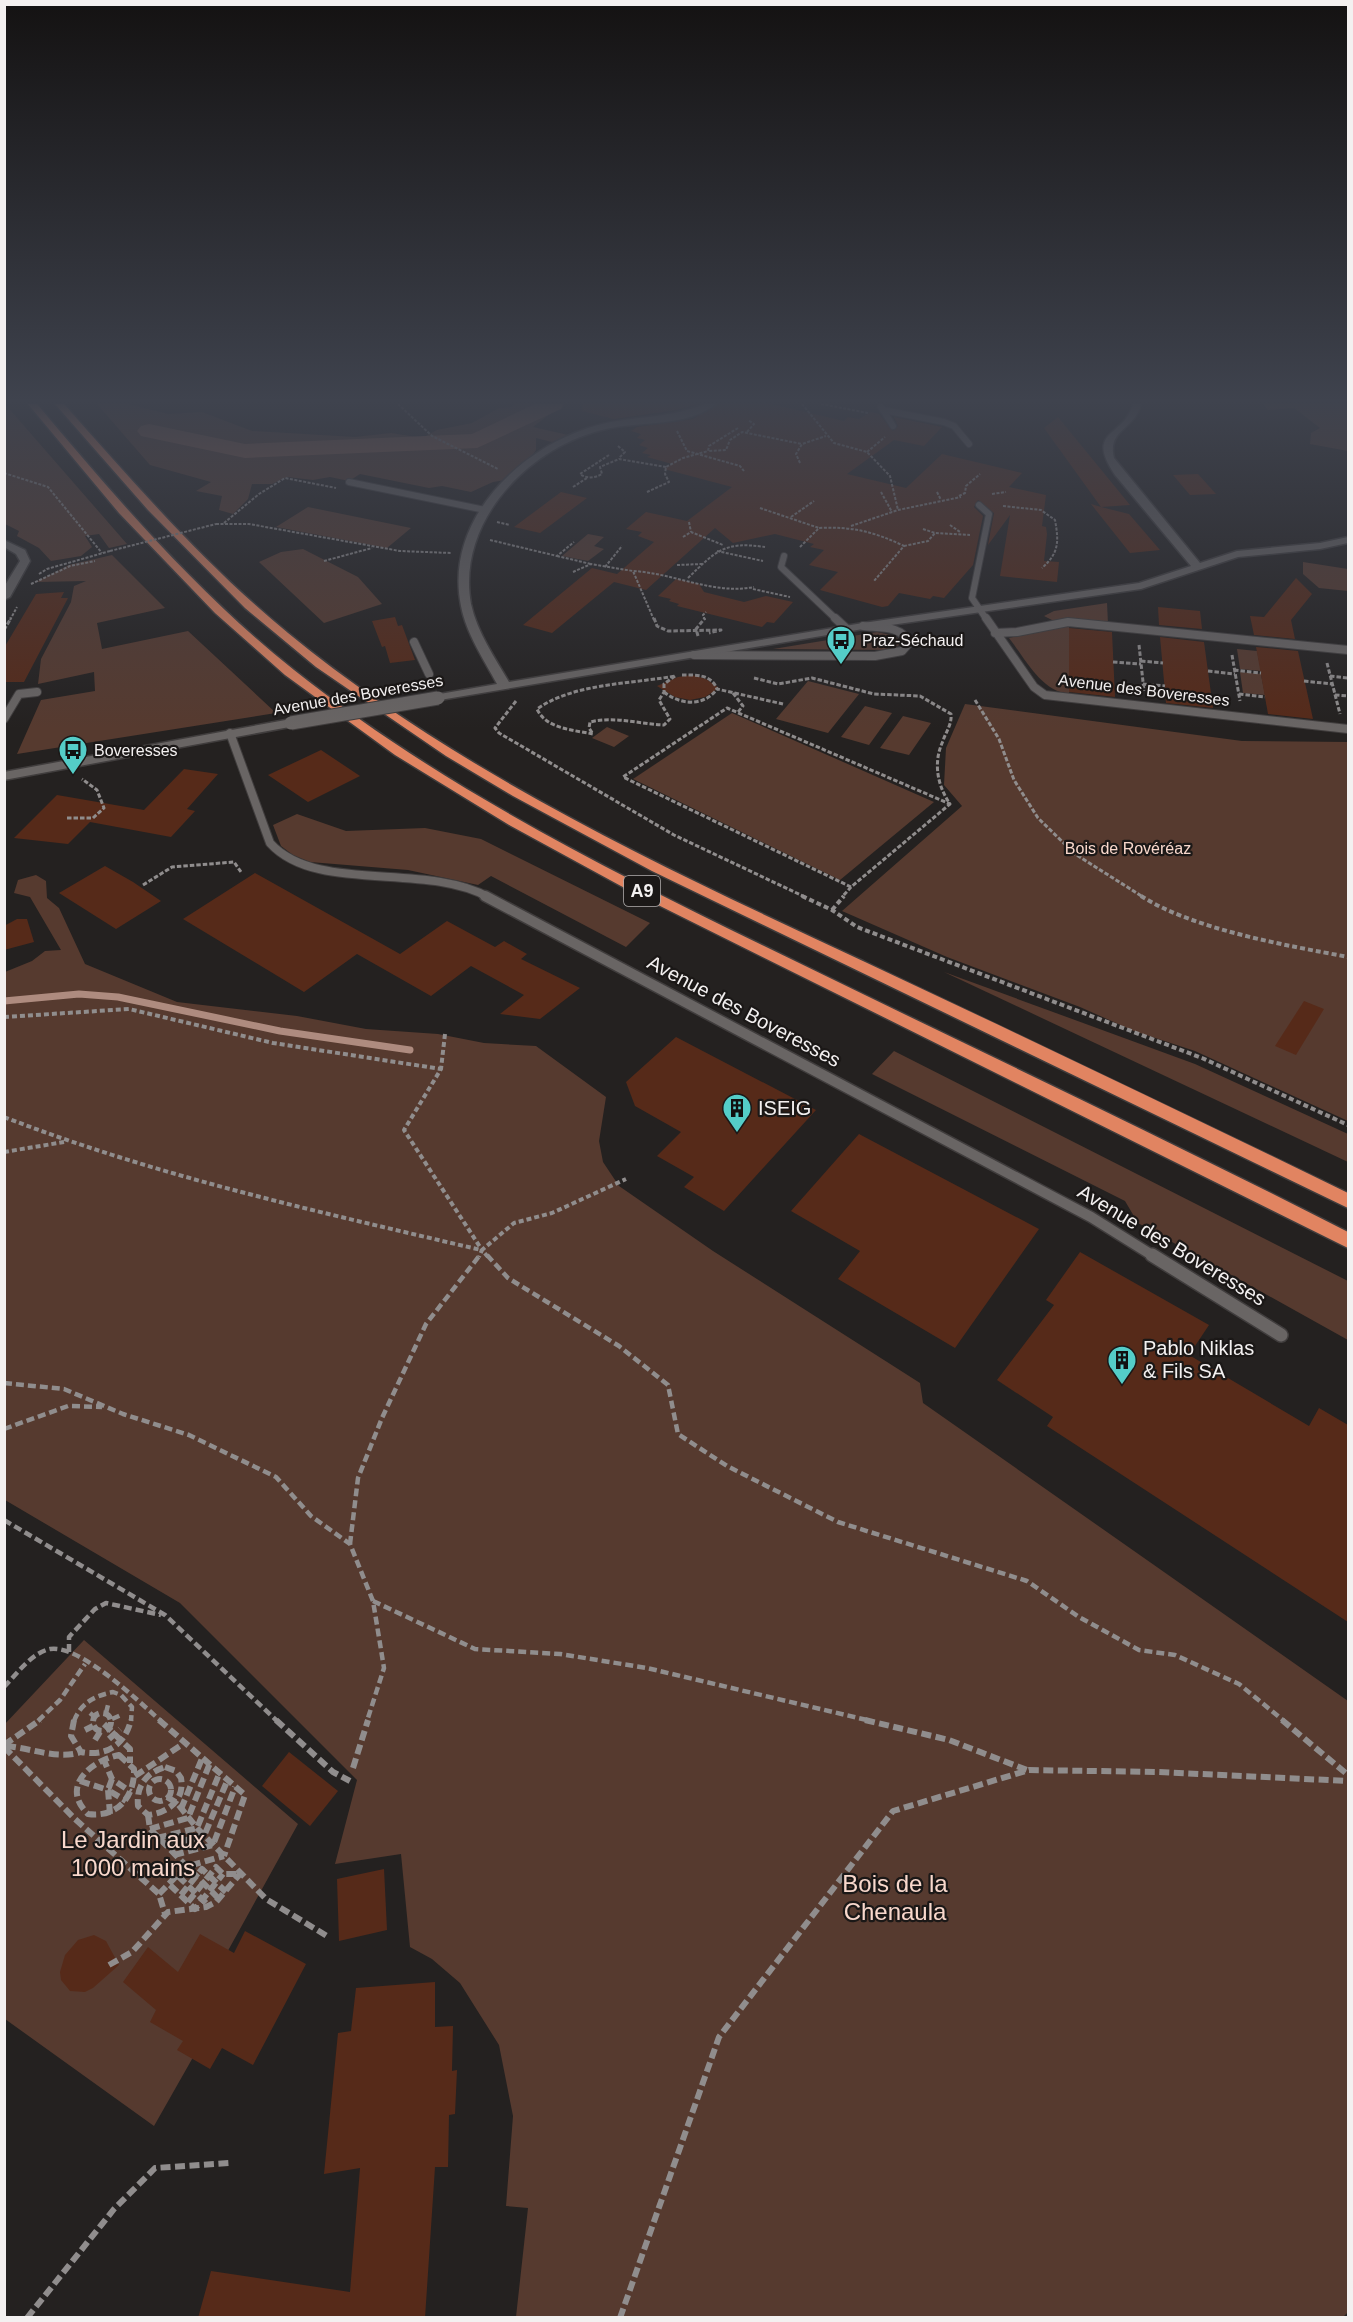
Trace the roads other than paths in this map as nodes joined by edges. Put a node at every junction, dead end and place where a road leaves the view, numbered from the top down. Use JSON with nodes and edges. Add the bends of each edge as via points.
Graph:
{"nodes":[{"id":1,"x":124,"y":512,"type":"edge"},
{"id":2,"x":155,"y":512,"type":"edge"},
{"id":3,"x":483,"y":512,"type":"edge"},
{"id":4,"x":987,"y":512,"type":"edge"},
{"id":5,"x":1152,"y":512,"type":"edge"},
{"id":6,"x":1348,"y":540,"type":"edge"},
{"id":7,"x":4,"y":543,"type":"edge"},
{"id":8,"x":784,"y":556,"type":"dead end"},
{"id":9,"x":1198,"y":567,"type":"junction"},
{"id":10,"x":4,"y":597,"type":"edge"},
{"id":11,"x":978,"y":610,"type":"junction"},
{"id":12,"x":863,"y":626,"type":"junction"},
{"id":13,"x":847,"y":629,"type":"junction"},
{"id":14,"x":995,"y":633,"type":"junction"},
{"id":15,"x":414,"y":642,"type":"dead end"},
{"id":16,"x":1348,"y":650,"type":"edge"},
{"id":17,"x":690,"y":655,"type":"junction"},
{"id":18,"x":429,"y":674,"type":"dead end"},
{"id":19,"x":509,"y":686,"type":"junction"},
{"id":20,"x":37,"y":692,"type":"dead end"},
{"id":21,"x":4,"y":719,"type":"edge"},
{"id":22,"x":1348,"y":729,"type":"edge"},
{"id":23,"x":230,"y":734,"type":"junction"},
{"id":24,"x":4,"y":776,"type":"edge"},
{"id":25,"x":1348,"y":1201,"type":"edge"},
{"id":26,"x":1348,"y":1242,"type":"edge"},
{"id":27,"x":1281,"y":1335,"type":"dead end"}],
"edges":[{"from":1,"to":26,"type":"highway","number":"A9","via":[[220,613],[325,700],[421,766],[550,843]]},
{"from":2,"to":25,"type":"highway","number":"A9","via":[[256,612],[405,725],[478,770],[722,901]]},
{"from":3,"to":19,"type":"street","via":[[467,553],[467,608]]},
{"from":4,"to":11,"type":"lane","via":[[972,598]]},
{"from":5,"to":9,"type":"street"},
{"from":6,"to":9,"type":"street","name":"Avenue des Boveresses","via":[[1237,554]]},
{"from":7,"to":10,"type":"street","via":[[21,552],[25,561]]},
{"from":8,"to":13,"type":"lane","via":[[781,567]]},
{"from":9,"to":11,"type":"street","name":"Avenue des Boveresses","via":[[1141,586]]},
{"from":11,"to":12,"type":"street","name":"Avenue des Boveresses"},
{"from":11,"to":14,"type":"lane","name":"Avenue des Boveresses"},
{"from":12,"to":13,"type":"street","name":"Avenue des Boveresses"},
{"from":12,"to":17,"type":"lane","via":[[897,631],[907,637],[909,644],[902,651],[875,656]]},
{"from":13,"to":17,"type":"street","name":"Avenue des Boveresses"},
{"from":14,"to":16,"type":"lane","via":[[1068,622]]},
{"from":14,"to":22,"type":"lane","name":"Avenue des Boveresses","via":[[1034,687],[1045,695]]},
{"from":15,"to":18,"type":"lane"},
{"from":17,"to":19,"type":"street","name":"Avenue des Boveresses"},
{"from":19,"to":23,"type":"street","name":"Avenue des Boveresses","bridge":true},
{"from":20,"to":21,"type":"lane","via":[[19,694]]},
{"from":23,"to":24,"type":"street","name":"Avenue des Boveresses"},
{"from":23,"to":27,"type":"lane","name":"Avenue des Boveresses","via":[[270,843],[286,858],[308,867],[402,876],[469,888],[490,898],[1091,1217]]}]}
